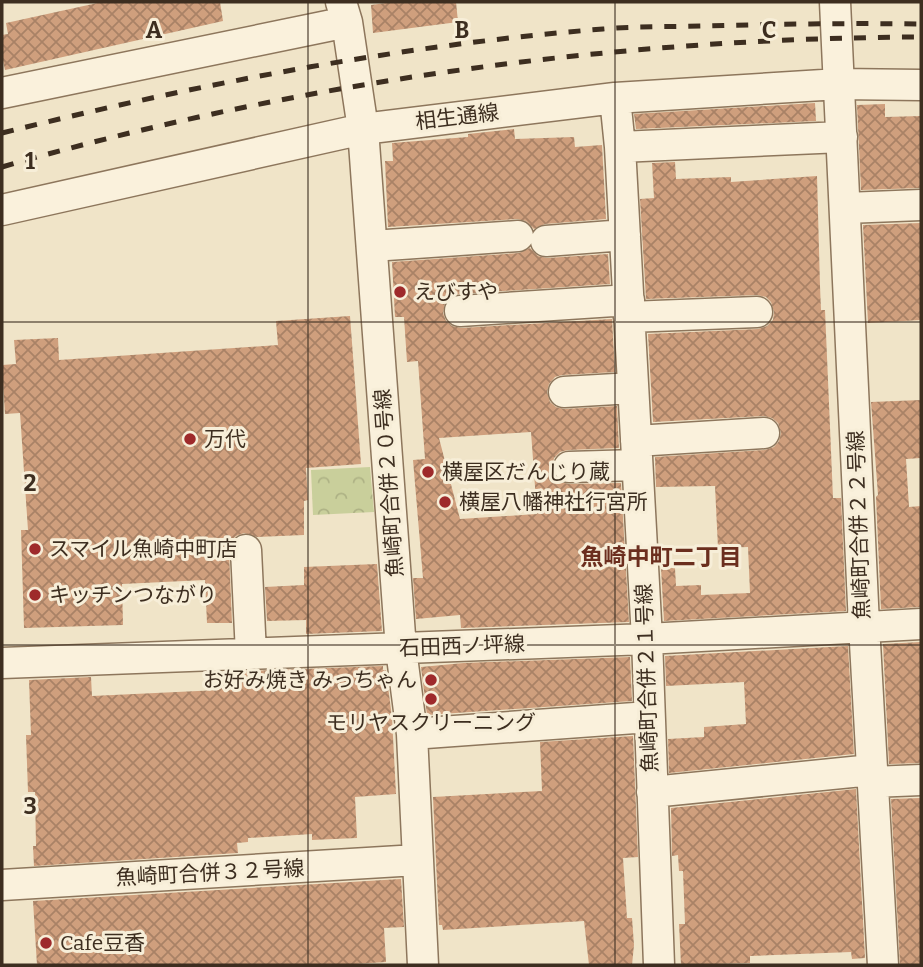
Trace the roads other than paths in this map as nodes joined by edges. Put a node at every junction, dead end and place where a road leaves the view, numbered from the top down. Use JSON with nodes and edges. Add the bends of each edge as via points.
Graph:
{"nodes":[{"id":1,"x":835,"y":2,"type":"edge"},
{"id":2,"x":344,"y":12,"type":"edge"},
{"id":3,"x":839,"y":84,"type":"junction"},
{"id":4,"x":921,"y":85,"type":"edge"},
{"id":5,"x":2,"y":93,"type":"edge"},
{"id":6,"x":615,"y":98,"type":"junction"},
{"id":7,"x":363,"y":129,"type":"junction"},
{"id":8,"x":842,"y":137,"type":"junction"},
{"id":9,"x":620,"y":147,"type":"junction"},
{"id":10,"x":921,"y":205,"type":"edge"},
{"id":11,"x":846,"y":208,"type":"junction"},
{"id":12,"x":2,"y":211,"type":"edge"},
{"id":13,"x":625,"y":235,"type":"junction"},
{"id":14,"x":372,"y":246,"type":"junction"},
{"id":15,"x":629,"y":308,"type":"junction"},
{"id":16,"x":460,"y":310,"type":"dead end"},
{"id":17,"x":757,"y":312,"type":"dead end"},
{"id":18,"x":634,"y":388,"type":"junction"},
{"id":19,"x":564,"y":392,"type":"dead end"},
{"id":20,"x":764,"y":433,"type":"dead end"},
{"id":21,"x":636,"y":453,"type":"junction"},
{"id":22,"x":569,"y":467,"type":"dead end"},
{"id":23,"x":246,"y":550,"type":"dead end"},
{"id":24,"x":921,"y":624,"type":"edge"},
{"id":25,"x":863,"y":625,"type":"junction"},
{"id":26,"x":647,"y":639,"type":"junction"},
{"id":27,"x":401,"y":649,"type":"junction"},
{"id":28,"x":251,"y":654,"type":"junction"},
{"id":29,"x":2,"y":663,"type":"edge"},
{"id":30,"x":649,"y":717,"type":"junction"},
{"id":31,"x":412,"y":734,"type":"junction"},
{"id":32,"x":872,"y":776,"type":"junction"},
{"id":33,"x":921,"y":780,"type":"edge"},
{"id":34,"x":652,"y":792,"type":"junction"},
{"id":35,"x":417,"y":860,"type":"junction"},
{"id":36,"x":2,"y":885,"type":"edge"},
{"id":37,"x":423,"y":965,"type":"edge"},
{"id":38,"x":659,"y":965,"type":"edge"},
{"id":39,"x":883,"y":965,"type":"edge"}],
"edges":[{"from":1,"to":3,"type":"street","name":"魚崎町合併２２号線"},
{"from":2,"to":5,"type":"street"},
{"from":2,"to":7,"type":"street","name":"魚崎町合併２０号線"},
{"from":3,"to":4,"type":"street","name":"相生通線"},
{"from":3,"to":6,"type":"street","name":"相生通線"},
{"from":3,"to":8,"type":"street","name":"魚崎町合併２２号線"},
{"from":6,"to":7,"type":"street","name":"相生通線"},
{"from":6,"to":9,"type":"street","name":"魚崎町合併２１号線"},
{"from":7,"to":12,"type":"street","name":"相生通線"},
{"from":7,"to":14,"type":"street","name":"魚崎町合併２０号線"},
{"from":8,"to":9,"type":"street"},
{"from":8,"to":11,"type":"street","name":"魚崎町合併２２号線"},
{"from":9,"to":13,"type":"street","name":"魚崎町合併２１号線"},
{"from":10,"to":11,"type":"street"},
{"from":11,"to":25,"type":"street","name":"魚崎町合併２２号線"},
{"from":13,"to":14,"type":"street"},
{"from":13,"to":15,"type":"street","name":"魚崎町合併２１号線"},
{"from":14,"to":27,"type":"street","name":"魚崎町合併２０号線"},
{"from":15,"to":16,"type":"street"},
{"from":15,"to":17,"type":"street"},
{"from":15,"to":18,"type":"street","name":"魚崎町合併２１号線"},
{"from":18,"to":19,"type":"street"},
{"from":18,"to":21,"type":"street","name":"魚崎町合併２１号線"},
{"from":20,"to":21,"type":"street"},
{"from":21,"to":22,"type":"street"},
{"from":21,"to":26,"type":"street","name":"魚崎町合併２１号線"},
{"from":23,"to":28,"type":"street"},
{"from":24,"to":25,"type":"street","name":"石田西ノ坪線"},
{"from":25,"to":26,"type":"street","name":"石田西ノ坪線"},
{"from":25,"to":32,"type":"street","name":"魚崎町合併２２号線"},
{"from":26,"to":27,"type":"street","name":"石田西ノ坪線"},
{"from":26,"to":30,"type":"street","name":"魚崎町合併２１号線"},
{"from":27,"to":28,"type":"street","name":"石田西ノ坪線"},
{"from":27,"to":31,"type":"street","name":"魚崎町合併２０号線"},
{"from":28,"to":29,"type":"street","name":"石田西ノ坪線"},
{"from":30,"to":31,"type":"street"},
{"from":30,"to":34,"type":"street","name":"魚崎町合併２１号線"},
{"from":31,"to":35,"type":"street","name":"魚崎町合併２０号線"},
{"from":32,"to":33,"type":"street"},
{"from":32,"to":34,"type":"street"},
{"from":32,"to":39,"type":"street","name":"魚崎町合併２２号線"},
{"from":34,"to":38,"type":"street","name":"魚崎町合併２１号線"},
{"from":35,"to":36,"type":"street","name":"魚崎町合併３２号線"},
{"from":35,"to":37,"type":"street","name":"魚崎町合併２０号線"}]}
